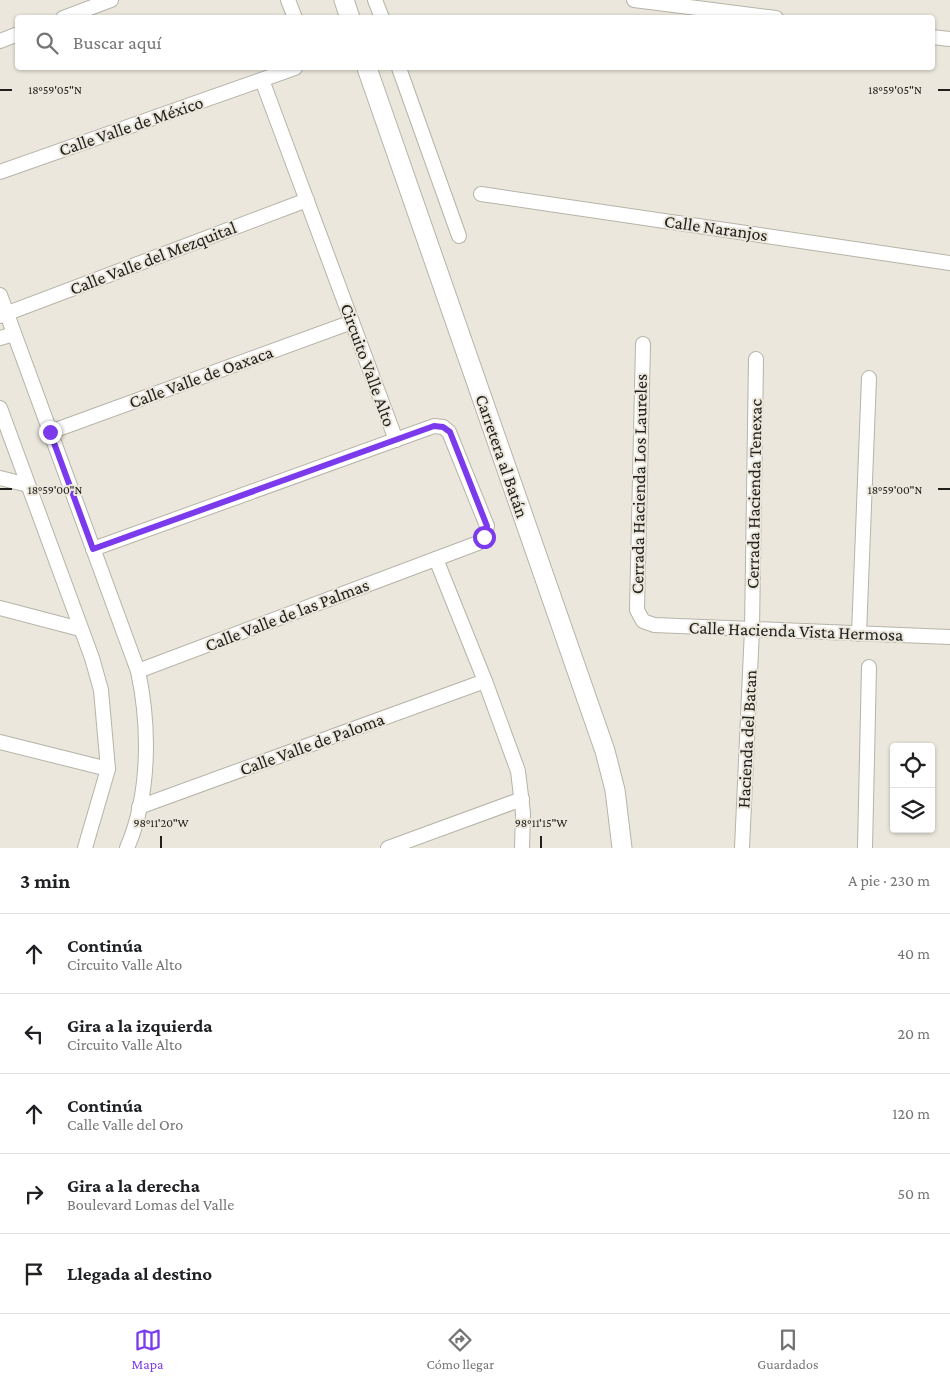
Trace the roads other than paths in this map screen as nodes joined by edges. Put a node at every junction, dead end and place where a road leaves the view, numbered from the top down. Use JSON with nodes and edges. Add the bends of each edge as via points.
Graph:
{"nodes":[{"id":1,"x":111,"y":0,"type":"edge"},
{"id":2,"x":288,"y":0,"type":"edge"},
{"id":3,"x":344,"y":0,"type":"edge"},
{"id":4,"x":375,"y":0,"type":"edge"},
{"id":5,"x":634,"y":0,"type":"edge"},
{"id":6,"x":71,"y":15,"type":"edge"},
{"id":7,"x":294,"y":15,"type":"edge"},
{"id":8,"x":349,"y":15,"type":"edge"},
{"id":9,"x":381,"y":15,"type":"edge"},
{"id":10,"x":752,"y":15,"type":"edge"},
{"id":11,"x":15,"y":35,"type":"edge"},
{"id":12,"x":935,"y":37,"type":"edge"},
{"id":13,"x":950,"y":39,"type":"edge"},
{"id":14,"x":0,"y":41,"type":"edge"},
{"id":15,"x":290,"y":70,"type":"edge"},
{"id":16,"x":368,"y":70,"type":"edge"},
{"id":17,"x":400,"y":70,"type":"edge"},
{"id":18,"x":262,"y":80,"type":"junction"},
{"id":19,"x":0,"y":172,"type":"edge"},
{"id":20,"x":481,"y":194,"type":"dead end"},
{"id":21,"x":307,"y":200,"type":"junction"},
{"id":22,"x":459,"y":236,"type":"dead end"},
{"id":23,"x":950,"y":263,"type":"edge"},
{"id":24,"x":0,"y":295,"type":"edge"},
{"id":25,"x":3,"y":315,"type":"edge"},
{"id":26,"x":352,"y":322,"type":"junction"},
{"id":27,"x":14,"y":334,"type":"junction"},
{"id":28,"x":0,"y":338,"type":"edge"},
{"id":29,"x":643,"y":344,"type":"dead end"},
{"id":30,"x":756,"y":359,"type":"dead end"},
{"id":31,"x":869,"y":378,"type":"dead end"},
{"id":32,"x":0,"y":408,"type":"edge"},
{"id":33,"x":50,"y":432,"type":"junction"},
{"id":34,"x":396,"y":440,"type":"junction"},
{"id":35,"x":0,"y":478,"type":"edge"},
{"id":36,"x":28,"y":485,"type":"junction"},
{"id":37,"x":93,"y":549,"type":"junction"},
{"id":38,"x":436,"y":559,"type":"junction"},
{"id":39,"x":0,"y":608,"type":"edge"},
{"id":40,"x":643,"y":621,"type":"joint"},
{"id":41,"x":80,"y":629,"type":"junction"},
{"id":42,"x":752,"y":629,"type":"junction"},
{"id":43,"x":859,"y":634,"type":"junction"},
{"id":44,"x":950,"y":637,"type":"edge"},
{"id":45,"x":869,"y":667,"type":"dead end"},
{"id":46,"x":138,"y":670,"type":"junction"},
{"id":47,"x":485,"y":681,"type":"junction"},
{"id":48,"x":0,"y":742,"type":"edge"},
{"id":49,"x":108,"y":770,"type":"junction"},
{"id":50,"x":522,"y":799,"type":"junction"},
{"id":51,"x":139,"y":807,"type":"junction"},
{"id":52,"x":85,"y":848,"type":"edge"},
{"id":53,"x":127,"y":848,"type":"edge"},
{"id":54,"x":388,"y":848,"type":"edge"},
{"id":55,"x":522,"y":848,"type":"edge"},
{"id":56,"x":622,"y":848,"type":"edge"},
{"id":57,"x":742,"y":848,"type":"edge"},
{"id":58,"x":865,"y":848,"type":"edge"}],
"edges":[{"from":1,"to":6,"type":"street"},
{"from":2,"to":7,"type":"street"},
{"from":3,"to":8,"type":"street"},
{"from":4,"to":9,"type":"street"},
{"from":5,"to":10,"type":"street"},
{"from":11,"to":14,"type":"street"},
{"from":12,"to":13,"type":"street"},
{"from":15,"to":18,"type":"street"},
{"from":16,"to":56,"type":"street","name":"Carretera al Batán","via":[[605,751],[615,790]]},
{"from":17,"to":22,"type":"street"},
{"from":18,"to":19,"type":"street","name":"Calle Valle de México"},
{"from":18,"to":21,"type":"street","name":"Circuito Valle Alto"},
{"from":20,"to":23,"type":"street","name":"Calle Naranjos"},
{"from":21,"to":25,"type":"street","name":"Calle Valle del Mezquital"},
{"from":21,"to":26,"type":"street","name":"Circuito Valle Alto"},
{"from":24,"to":25,"type":"street"},
{"from":25,"to":27,"type":"street"},
{"from":26,"to":33,"type":"street","name":"Calle Valle de Oaxaca"},
{"from":26,"to":34,"type":"street","name":"Circuito Valle Alto"},
{"from":27,"to":28,"type":"street"},
{"from":27,"to":33,"type":"street"},
{"from":29,"to":40,"type":"street","name":"Cerrada Hacienda Los Laureles","via":[[637,610]]},
{"from":30,"to":42,"type":"street","name":"Cerrada Hacienda Tenexac"},
{"from":31,"to":43,"type":"street"},
{"from":32,"to":36,"type":"street"},
{"from":33,"to":37,"type":"street"},
{"from":34,"to":37,"type":"street"},
{"from":34,"to":38,"type":"street","name":"Circuito Valle Alto","via":[[434,426],[450,432],[487,526],[478,543]]},
{"from":35,"to":36,"type":"street"},
{"from":36,"to":41,"type":"street"},
{"from":37,"to":46,"type":"street"},
{"from":38,"to":46,"type":"street","name":"Calle Valle de las Palmas"},
{"from":38,"to":47,"type":"street"},
{"from":39,"to":41,"type":"street"},
{"from":40,"to":42,"type":"street","name":"Calle Hacienda Vista Hermosa","via":[[654,625]]},
{"from":41,"to":49,"type":"street","via":[[101,690]]},
{"from":42,"to":43,"type":"street","name":"Calle Hacienda Vista Hermosa"},
{"from":42,"to":57,"type":"street","name":"Hacienda del Batan"},
{"from":43,"to":44,"type":"street","name":"Calle Hacienda Vista Hermosa"},
{"from":45,"to":58,"type":"street"},
{"from":46,"to":51,"type":"street","via":[[145,703],[145,764]]},
{"from":47,"to":50,"type":"street","via":[[518,771]]},
{"from":47,"to":51,"type":"street","name":"Calle Valle de Paloma"},
{"from":48,"to":49,"type":"street"},
{"from":49,"to":52,"type":"street"},
{"from":50,"to":54,"type":"street"},
{"from":50,"to":55,"type":"street"},
{"from":51,"to":53,"type":"street"}]}
